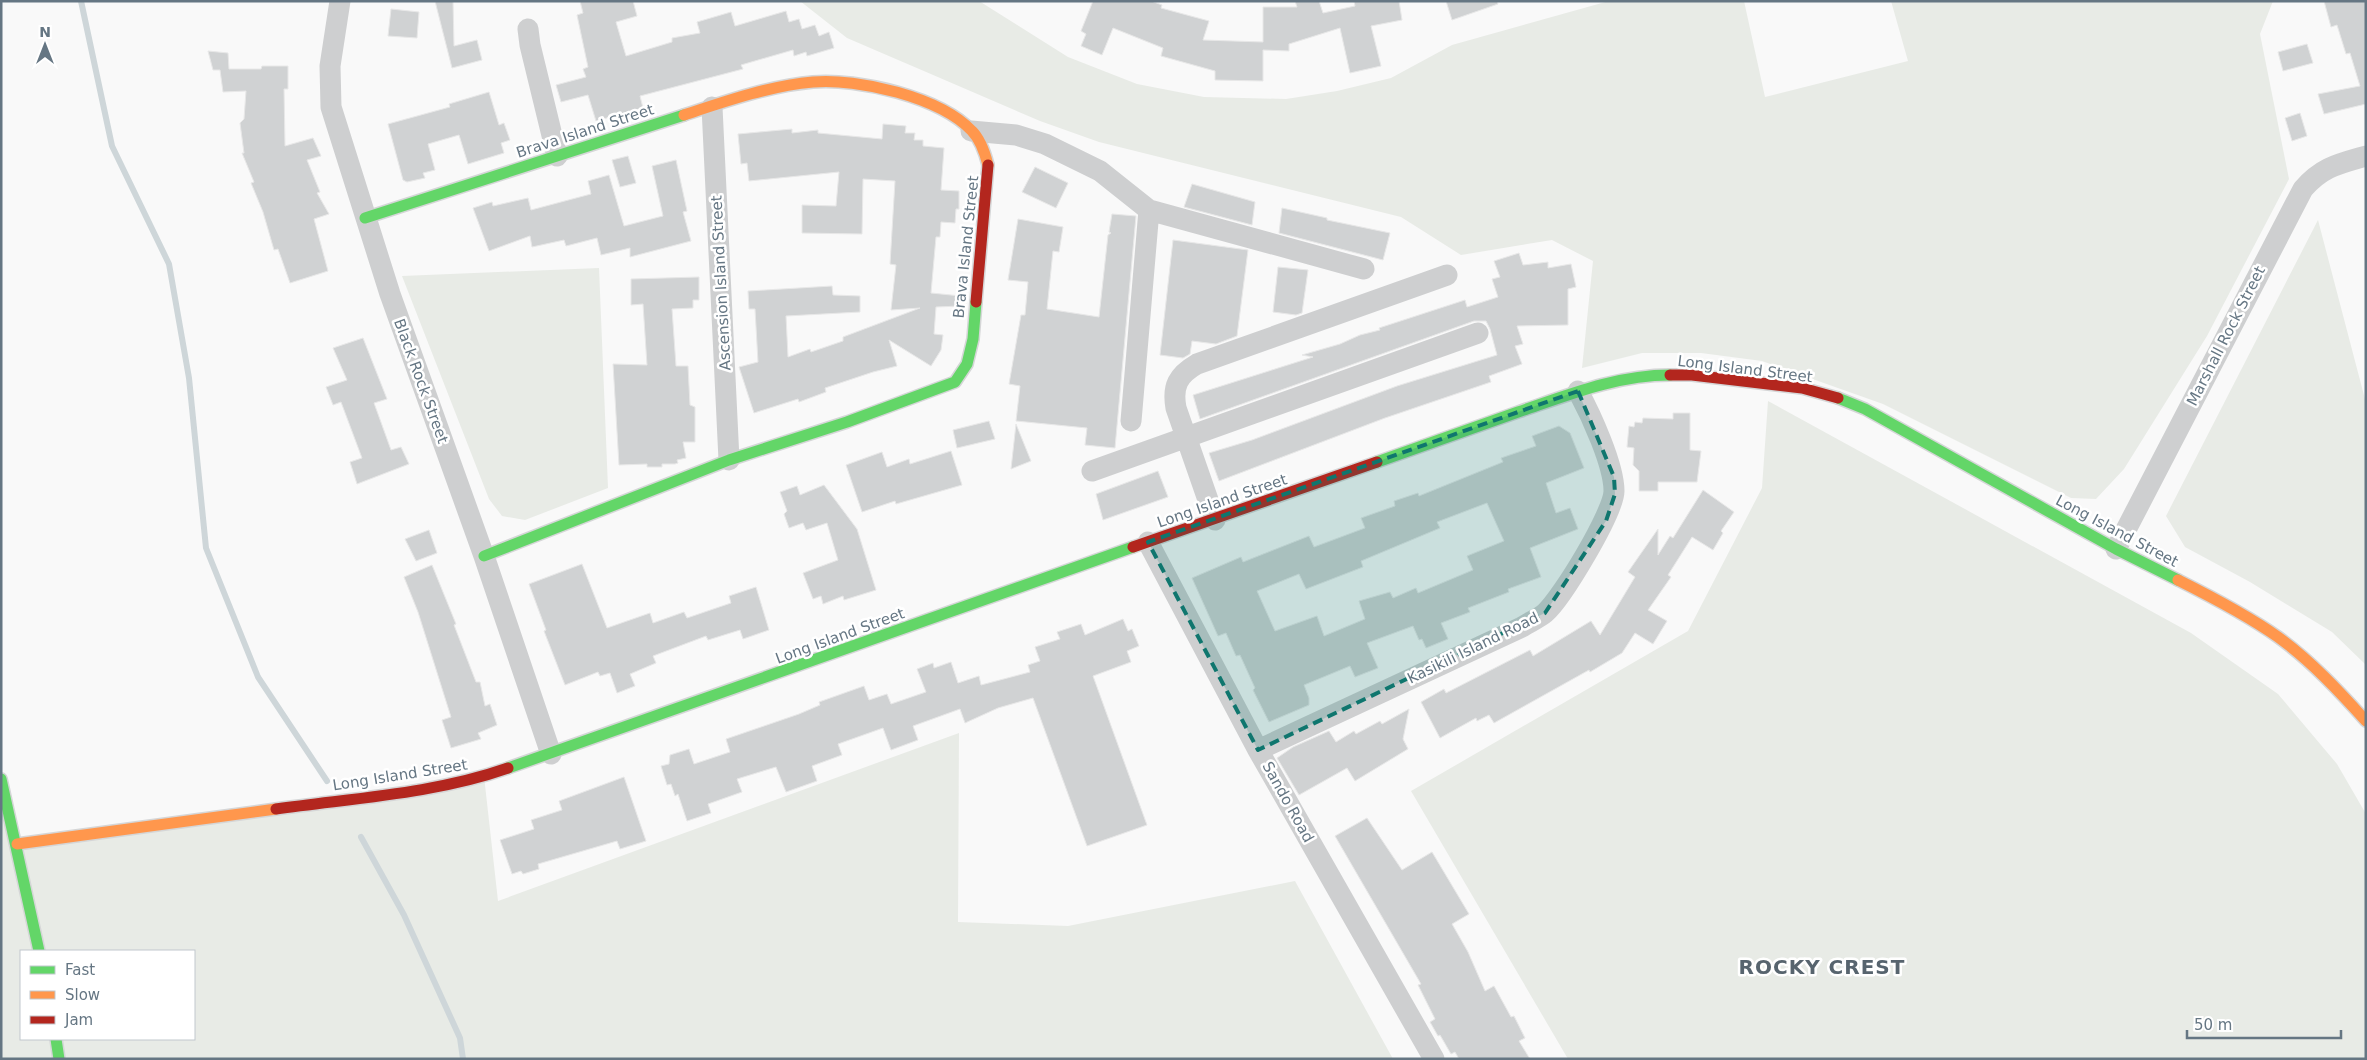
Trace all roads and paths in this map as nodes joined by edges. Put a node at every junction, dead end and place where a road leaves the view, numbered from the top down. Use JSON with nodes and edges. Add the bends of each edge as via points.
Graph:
{"nodes":[{"id":1,"x":340,"y":1,"type":"edge"},
{"id":2,"x":528,"y":29,"type":"dead end"},
{"id":3,"x":712,"y":107,"type":"junction"},
{"id":4,"x":971,"y":131,"type":"junction"},
{"id":5,"x":557,"y":156,"type":"junction"},
{"id":6,"x":2366,"y":156,"type":"edge"},
{"id":7,"x":1150,"y":210,"type":"junction"},
{"id":8,"x":365,"y":218,"type":"junction"},
{"id":9,"x":1364,"y":269,"type":"dead end"},
{"id":10,"x":1447,"y":275,"type":"dead end"},
{"id":11,"x":1478,"y":333,"type":"dead end"},
{"id":12,"x":1578,"y":391,"type":"junction"},
{"id":13,"x":1131,"y":421,"type":"dead end"},
{"id":14,"x":1188,"y":439,"type":"junction"},
{"id":15,"x":729,"y":460,"type":"junction"},
{"id":16,"x":1092,"y":471,"type":"dead end"},
{"id":17,"x":1215,"y":520,"type":"junction"},
{"id":18,"x":1148,"y":542,"type":"junction"},
{"id":19,"x":2116,"y":549,"type":"junction"},
{"id":20,"x":484,"y":556,"type":"junction"},
{"id":21,"x":2366,"y":721,"type":"edge"},
{"id":22,"x":1258,"y":750,"type":"junction"},
{"id":23,"x":551,"y":754,"type":"junction"},
{"id":24,"x":1,"y":779,"type":"edge"},
{"id":25,"x":17,"y":844,"type":"junction"},
{"id":26,"x":39,"y":950,"type":"edge"},
{"id":27,"x":56,"y":1040,"type":"edge"},
{"id":28,"x":59,"y":1059,"type":"edge"},
{"id":29,"x":1434,"y":1059,"type":"edge"}],
"edges":[{"from":1,"to":8,"type":"street","name":"Black Rock Street","via":[[330,66],[331,107]]},
{"from":2,"to":5,"type":"street"},
{"from":3,"to":4,"type":"street","name":"Brava Island Street","via":[[814,82],[845,82],[880,88],[924,103],[952,116]]},
{"from":3,"to":5,"type":"street","name":"Brava Island Street"},
{"from":3,"to":15,"type":"street","name":"Ascension Island Street"},
{"from":4,"to":7,"type":"street","via":[[1016,135],[1045,144],[1100,171]]},
{"from":4,"to":15,"type":"street","name":"Brava Island Street","via":[[985,151],[989,168],[973,339],[967,364],[954,382],[847,422]]},
{"from":5,"to":8,"type":"street","name":"Brava Island Street"},
{"from":6,"to":19,"type":"street","name":"Marshall Rock Street","via":[[2329,166],[2303,189]]},
{"from":7,"to":9,"type":"street"},
{"from":7,"to":13,"type":"street"},
{"from":8,"to":20,"type":"street","name":"Black Rock Street"},
{"from":10,"to":14,"type":"street","via":[[1185,371],[1177,380],[1174,394]]},
{"from":11,"to":14,"type":"street"},
{"from":12,"to":17,"type":"street","name":"Long Island Street"},
{"from":12,"to":19,"type":"street","name":"Long Island Street","via":[[1635,378],[1692,375],[1802,388],[1835,397],[1865,409]]},
{"from":12,"to":22,"type":"street","name":"Kasikili Island Road","via":[[1608,458],[1614,477],[1614,494],[1606,521],[1557,600],[1522,626]]},
{"from":14,"to":16,"type":"street"},
{"from":14,"to":17,"type":"street"},
{"from":15,"to":20,"type":"street","name":"Brava Island Street"},
{"from":17,"to":18,"type":"street","name":"Long Island Street"},
{"from":18,"to":22,"type":"street","name":"Sando Road"},
{"from":18,"to":23,"type":"street","name":"Long Island Street"},
{"from":19,"to":21,"type":"street","name":"Long Island Street","via":[[2223,603],[2278,637],[2326,677]]},
{"from":20,"to":23,"type":"street","name":"Black Rock Street"},
{"from":22,"to":29,"type":"street","name":"Sando Road"},
{"from":23,"to":25,"type":"street","name":"Long Island Street","via":[[484,776],[435,787]]},
{"from":24,"to":25,"type":"street"},
{"from":25,"to":26,"type":"street"},
{"from":27,"to":28,"type":"street"}]}
